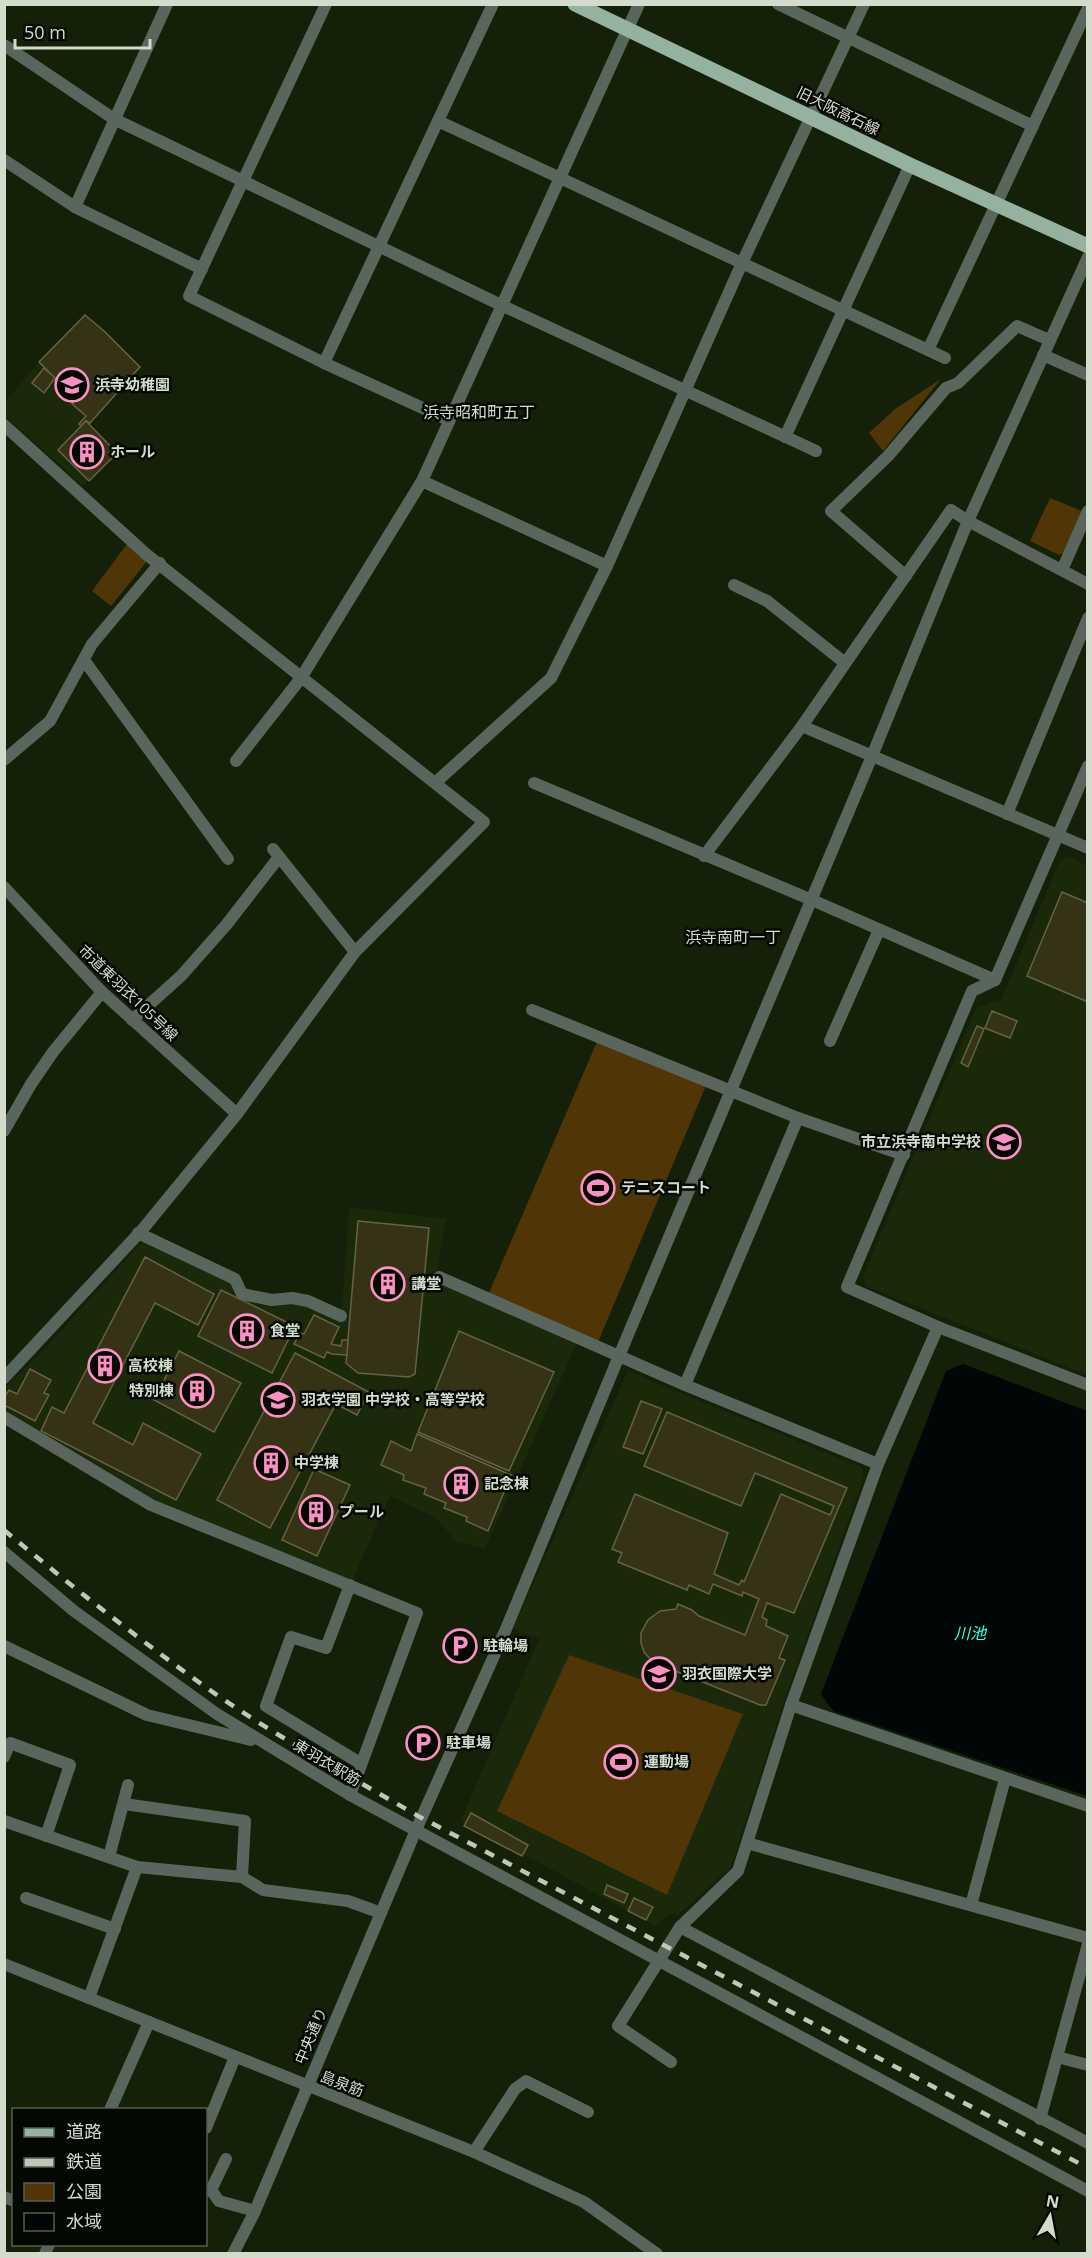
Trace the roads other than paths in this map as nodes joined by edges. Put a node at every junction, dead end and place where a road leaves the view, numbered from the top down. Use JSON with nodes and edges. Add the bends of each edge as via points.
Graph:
{"nodes":[{"id":1,"x":167,"y":4,"type":"edge"},
{"id":2,"x":326,"y":4,"type":"edge"},
{"id":3,"x":493,"y":4,"type":"edge"},
{"id":4,"x":575,"y":4,"type":"edge"},
{"id":5,"x":639,"y":4,"type":"edge"},
{"id":6,"x":778,"y":4,"type":"edge"},
{"id":7,"x":864,"y":4,"type":"edge"},
{"id":8,"x":1082,"y":4,"type":"edge"},
{"id":9,"x":1088,"y":7,"type":"edge"},
{"id":10,"x":627,"y":29,"type":"junction"},
{"id":11,"x":849,"y":38,"type":"junction"},
{"id":12,"x":4,"y":45,"type":"edge"},
{"id":13,"x":811,"y":118,"type":"junction"},
{"id":14,"x":114,"y":119,"type":"junction"},
{"id":15,"x":438,"y":121,"type":"junction"},
{"id":16,"x":1033,"y":126,"type":"junction"},
{"id":17,"x":4,"y":160,"type":"edge"},
{"id":18,"x":910,"y":165,"type":"junction"},
{"id":19,"x":560,"y":178,"type":"junction"},
{"id":20,"x":242,"y":182,"type":"junction"},
{"id":21,"x":998,"y":204,"type":"junction"},
{"id":22,"x":75,"y":207,"type":"junction"},
{"id":23,"x":380,"y":246,"type":"junction"},
{"id":24,"x":1088,"y":246,"type":"edge"},
{"id":25,"x":1088,"y":256,"type":"edge"},
{"id":26,"x":742,"y":263,"type":"junction"},
{"id":27,"x":202,"y":269,"type":"junction"},
{"id":28,"x":501,"y":305,"type":"junction"},
{"id":29,"x":844,"y":311,"type":"junction"},
{"id":30,"x":1049,"y":340,"type":"junction"},
{"id":31,"x":928,"y":350,"type":"junction"},
{"id":32,"x":1042,"y":355,"type":"junction"},
{"id":33,"x":945,"y":358,"type":"dead end"},
{"id":34,"x":324,"y":363,"type":"junction"},
{"id":35,"x":1088,"y":375,"type":"edge"},
{"id":36,"x":687,"y":391,"type":"junction"},
{"id":37,"x":449,"y":420,"type":"junction"},
{"id":38,"x":4,"y":425,"type":"edge"},
{"id":39,"x":785,"y":437,"type":"junction"},
{"id":40,"x":816,"y":451,"type":"dead end"},
{"id":41,"x":422,"y":481,"type":"junction"},
{"id":42,"x":1088,"y":511,"type":"edge"},
{"id":43,"x":968,"y":521,"type":"junction"},
{"id":44,"x":160,"y":563,"type":"junction"},
{"id":45,"x":607,"y":566,"type":"junction"},
{"id":46,"x":1062,"y":570,"type":"junction"},
{"id":47,"x":906,"y":576,"type":"junction"},
{"id":48,"x":1088,"y":584,"type":"edge"},
{"id":49,"x":734,"y":585,"type":"dead end"},
{"id":50,"x":1088,"y":618,"type":"edge"},
{"id":51,"x":84,"y":660,"type":"junction"},
{"id":52,"x":845,"y":663,"type":"junction"},
{"id":53,"x":301,"y":678,"type":"junction"},
{"id":54,"x":802,"y":726,"type":"junction"},
{"id":55,"x":872,"y":756,"type":"junction"},
{"id":56,"x":4,"y":760,"type":"edge"},
{"id":57,"x":236,"y":761,"type":"dead end"},
{"id":58,"x":1088,"y":766,"type":"edge"},
{"id":59,"x":435,"y":783,"type":"junction"},
{"id":60,"x":534,"y":783,"type":"dead end"},
{"id":61,"x":1007,"y":814,"type":"junction"},
{"id":62,"x":1057,"y":835,"type":"junction"},
{"id":63,"x":1088,"y":848,"type":"edge"},
{"id":64,"x":704,"y":856,"type":"junction"},
{"id":65,"x":228,"y":860,"type":"dead end"},
{"id":66,"x":4,"y":887,"type":"edge"},
{"id":67,"x":812,"y":900,"type":"junction"},
{"id":68,"x":879,"y":930,"type":"junction"},
{"id":69,"x":356,"y":952,"type":"junction"},
{"id":70,"x":995,"y":980,"type":"junction"},
{"id":71,"x":102,"y":992,"type":"junction"},
{"id":72,"x":532,"y":1010,"type":"dead end"},
{"id":73,"x":132,"y":1020,"type":"junction"},
{"id":74,"x":830,"y":1041,"type":"dead end"},
{"id":75,"x":731,"y":1090,"type":"junction"},
{"id":76,"x":237,"y":1114,"type":"junction"},
{"id":77,"x":798,"y":1118,"type":"junction"},
{"id":78,"x":4,"y":1131,"type":"edge"},
{"id":79,"x":904,"y":1155,"type":"junction"},
{"id":80,"x":138,"y":1233,"type":"junction"},
{"id":81,"x":439,"y":1277,"type":"dead end"},
{"id":82,"x":341,"y":1316,"type":"dead end"},
{"id":83,"x":938,"y":1327,"type":"junction"},
{"id":84,"x":619,"y":1356,"type":"junction"},
{"id":85,"x":4,"y":1378,"type":"edge"},
{"id":86,"x":1088,"y":1385,"type":"edge"},
{"id":87,"x":686,"y":1386,"type":"junction"},
{"id":88,"x":4,"y":1417,"type":"edge"},
{"id":89,"x":878,"y":1464,"type":"junction"},
{"id":90,"x":4,"y":1552,"type":"edge"},
{"id":91,"x":350,"y":1585,"type":"junction"},
{"id":92,"x":4,"y":1646,"type":"edge"},
{"id":93,"x":791,"y":1705,"type":"junction"},
{"id":94,"x":264,"y":1743,"type":"junction"},
{"id":95,"x":4,"y":1757,"type":"edge"},
{"id":96,"x":360,"y":1763,"type":"junction"},
{"id":97,"x":1005,"y":1779,"type":"junction"},
{"id":98,"x":128,"y":1785,"type":"dead end"},
{"id":99,"x":350,"y":1795,"type":"junction"},
{"id":100,"x":124,"y":1804,"type":"junction"},
{"id":101,"x":1088,"y":1806,"type":"edge"},
{"id":102,"x":4,"y":1821,"type":"edge"},
{"id":103,"x":416,"y":1830,"type":"junction"},
{"id":104,"x":46,"y":1836,"type":"junction"},
{"id":105,"x":747,"y":1843,"type":"junction"},
{"id":106,"x":109,"y":1857,"type":"junction"},
{"id":107,"x":137,"y":1867,"type":"junction"},
{"id":108,"x":242,"y":1877,"type":"junction"},
{"id":109,"x":26,"y":1898,"type":"dead end"},
{"id":110,"x":971,"y":1905,"type":"junction"},
{"id":111,"x":381,"y":1913,"type":"junction"},
{"id":112,"x":680,"y":1927,"type":"junction"},
{"id":113,"x":115,"y":1929,"type":"junction"},
{"id":114,"x":1088,"y":1938,"type":"edge"},
{"id":115,"x":1088,"y":1944,"type":"edge"},
{"id":116,"x":659,"y":1960,"type":"junction"},
{"id":117,"x":4,"y":1964,"type":"edge"},
{"id":118,"x":89,"y":1998,"type":"junction"},
{"id":119,"x":149,"y":2022,"type":"junction"},
{"id":120,"x":235,"y":2057,"type":"junction"},
{"id":121,"x":1057,"y":2057,"type":"junction"},
{"id":122,"x":671,"y":2062,"type":"dead end"},
{"id":123,"x":1088,"y":2066,"type":"edge"},
{"id":124,"x":306,"y":2086,"type":"junction"},
{"id":125,"x":110,"y":2108,"type":"edge"},
{"id":126,"x":588,"y":2112,"type":"dead end"},
{"id":127,"x":1040,"y":2119,"type":"junction"},
{"id":128,"x":207,"y":2126,"type":"edge"},
{"id":129,"x":1088,"y":2143,"type":"edge"},
{"id":130,"x":474,"y":2152,"type":"junction"},
{"id":131,"x":226,"y":2159,"type":"dead end"},
{"id":132,"x":1088,"y":2191,"type":"edge"},
{"id":133,"x":255,"y":2211,"type":"junction"},
{"id":134,"x":233,"y":2253,"type":"edge"},
{"id":135,"x":657,"y":2253,"type":"edge"}],
"edges":[{"from":1,"to":14,"type":"street"},
{"from":2,"to":20,"type":"street"},
{"from":3,"to":15,"type":"street"},
{"from":4,"to":10,"type":"main road","name":"旧大阪高石線"},
{"from":5,"to":10,"type":"street"},
{"from":6,"to":11,"type":"street"},
{"from":7,"to":11,"type":"street"},
{"from":8,"to":9,"type":"street"},
{"from":9,"to":16,"type":"street"},
{"from":10,"to":13,"type":"main road","name":"旧大阪高石線"},
{"from":10,"to":19,"type":"street"},
{"from":11,"to":13,"type":"street"},
{"from":11,"to":16,"type":"street"},
{"from":12,"to":14,"type":"street"},
{"from":13,"to":18,"type":"main road","name":"旧大阪高石線"},
{"from":13,"to":26,"type":"street"},
{"from":14,"to":20,"type":"street"},
{"from":14,"to":22,"type":"street"},
{"from":15,"to":19,"type":"street"},
{"from":15,"to":23,"type":"street"},
{"from":16,"to":21,"type":"street"},
{"from":17,"to":22,"type":"street"},
{"from":18,"to":21,"type":"main road","name":"旧大阪高石線"},
{"from":18,"to":29,"type":"street"},
{"from":19,"to":26,"type":"street"},
{"from":19,"to":28,"type":"street"},
{"from":20,"to":23,"type":"street"},
{"from":20,"to":27,"type":"street"},
{"from":21,"to":24,"type":"main road","name":"旧大阪高石線"},
{"from":21,"to":31,"type":"street"},
{"from":22,"to":27,"type":"street"},
{"from":23,"to":28,"type":"street"},
{"from":23,"to":34,"type":"street"},
{"from":25,"to":30,"type":"street","name":"中央通り"},
{"from":26,"to":29,"type":"street"},
{"from":26,"to":36,"type":"street"},
{"from":27,"to":34,"type":"street","via":[[189,296]]},
{"from":28,"to":36,"type":"street"},
{"from":28,"to":37,"type":"street"},
{"from":29,"to":31,"type":"street"},
{"from":29,"to":39,"type":"street"},
{"from":30,"to":32,"type":"street","name":"中央通り"},
{"from":30,"to":47,"type":"street","via":[[1017,326],[958,383],[946,388],[888,456],[831,511]]},
{"from":31,"to":33,"type":"street"},
{"from":32,"to":35,"type":"street"},
{"from":32,"to":43,"type":"street","name":"中央通り"},
{"from":34,"to":37,"type":"street"},
{"from":36,"to":39,"type":"street"},
{"from":36,"to":45,"type":"street"},
{"from":37,"to":41,"type":"street"},
{"from":38,"to":44,"type":"street"},
{"from":39,"to":40,"type":"street"},
{"from":41,"to":45,"type":"street"},
{"from":41,"to":53,"type":"street"},
{"from":42,"to":46,"type":"street"},
{"from":43,"to":46,"type":"street"},
{"from":43,"to":47,"type":"street","via":[[951,510]]},
{"from":43,"to":55,"type":"street","name":"中央通り"},
{"from":44,"to":51,"type":"street","via":[[92,644]]},
{"from":44,"to":53,"type":"street"},
{"from":45,"to":59,"type":"street","via":[[551,678]]},
{"from":46,"to":48,"type":"street"},
{"from":47,"to":52,"type":"street"},
{"from":49,"to":52,"type":"street","via":[[767,600]]},
{"from":50,"to":61,"type":"street"},
{"from":51,"to":56,"type":"street","via":[[50,720]]},
{"from":51,"to":65,"type":"street"},
{"from":52,"to":54,"type":"street"},
{"from":53,"to":57,"type":"street"},
{"from":53,"to":59,"type":"street"},
{"from":54,"to":55,"type":"street"},
{"from":54,"to":64,"type":"street"},
{"from":55,"to":61,"type":"street"},
{"from":55,"to":67,"type":"street","name":"中央通り"},
{"from":58,"to":62,"type":"street"},
{"from":59,"to":69,"type":"street","via":[[484,822]]},
{"from":60,"to":64,"type":"street"},
{"from":61,"to":62,"type":"street"},
{"from":62,"to":63,"type":"street"},
{"from":62,"to":70,"type":"street"},
{"from":64,"to":67,"type":"street"},
{"from":66,"to":71,"type":"street","name":"市道東羽衣105号線"},
{"from":67,"to":68,"type":"street"},
{"from":67,"to":75,"type":"street","name":"中央通り"},
{"from":68,"to":70,"type":"street"},
{"from":68,"to":74,"type":"street"},
{"from":69,"to":73,"type":"street","via":[[276,853],[227,924],[181,976]]},
{"from":69,"to":76,"type":"street"},
{"from":70,"to":79,"type":"street","via":[[972,991]]},
{"from":71,"to":73,"type":"street","name":"市道東羽衣105号線"},
{"from":71,"to":78,"type":"street","via":[[52,1052]]},
{"from":72,"to":75,"type":"street"},
{"from":73,"to":76,"type":"street","name":"市道東羽衣105号線"},
{"from":75,"to":77,"type":"street"},
{"from":75,"to":84,"type":"street","name":"中央通り"},
{"from":76,"to":80,"type":"street"},
{"from":77,"to":79,"type":"street"},
{"from":77,"to":87,"type":"street"},
{"from":79,"to":83,"type":"street","via":[[847,1287]]},
{"from":80,"to":82,"type":"street","via":[[235,1279],[242,1294],[308,1301]]},
{"from":80,"to":85,"type":"street"},
{"from":81,"to":84,"type":"street"},
{"from":83,"to":86,"type":"street"},
{"from":83,"to":89,"type":"street"},
{"from":84,"to":87,"type":"street"},
{"from":84,"to":103,"type":"street","name":"中央通り","via":[[506,1629]]},
{"from":87,"to":89,"type":"street"},
{"from":88,"to":91,"type":"street","via":[[151,1505]]},
{"from":89,"to":93,"type":"street"},
{"from":90,"to":94,"type":"street","name":"東羽衣駅筋","via":[[74,1611]]},
{"from":91,"to":96,"type":"street","via":[[417,1612]]},
{"from":91,"to":96,"type":"street","via":[[326,1648],[291,1637],[266,1706]]},
{"from":92,"to":94,"type":"street","via":[[147,1715]]},
{"from":93,"to":97,"type":"street"},
{"from":93,"to":105,"type":"street"},
{"from":94,"to":99,"type":"street","name":"東羽衣駅筋"},
{"from":95,"to":104,"type":"street","via":[[10,1743],[70,1765]]},
{"from":96,"to":99,"type":"street"},
{"from":97,"to":101,"type":"street"},
{"from":97,"to":110,"type":"street"},
{"from":98,"to":100,"type":"street"},
{"from":99,"to":103,"type":"street","name":"東羽衣駅筋"},
{"from":100,"to":106,"type":"street"},
{"from":100,"to":108,"type":"street","via":[[245,1821]]},
{"from":102,"to":104,"type":"street"},
{"from":103,"to":111,"type":"street","name":"中央通り"},
{"from":103,"to":116,"type":"street","name":"東羽衣駅筋"},
{"from":104,"to":106,"type":"street"},
{"from":105,"to":110,"type":"street"},
{"from":105,"to":112,"type":"street","via":[[738,1871]]},
{"from":106,"to":107,"type":"street"},
{"from":107,"to":108,"type":"street"},
{"from":107,"to":113,"type":"street"},
{"from":108,"to":111,"type":"street","via":[[263,1890],[348,1901]]},
{"from":109,"to":113,"type":"street"},
{"from":110,"to":114,"type":"street"},
{"from":111,"to":124,"type":"street","name":"中央通り"},
{"from":112,"to":116,"type":"street"},
{"from":112,"to":127,"type":"street"},
{"from":113,"to":118,"type":"street"},
{"from":115,"to":121,"type":"street"},
{"from":116,"to":122,"type":"street","via":[[618,2026]]},
{"from":116,"to":132,"type":"street","name":"東羽衣駅筋"},
{"from":117,"to":118,"type":"street","name":"島泉筋"},
{"from":118,"to":119,"type":"street","name":"島泉筋"},
{"from":119,"to":120,"type":"street","name":"島泉筋"},
{"from":119,"to":125,"type":"street"},
{"from":120,"to":124,"type":"street","name":"島泉筋"},
{"from":120,"to":128,"type":"street"},
{"from":121,"to":123,"type":"street"},
{"from":121,"to":127,"type":"street"},
{"from":124,"to":130,"type":"street","name":"島泉筋"},
{"from":124,"to":133,"type":"street","name":"中央通り"},
{"from":126,"to":130,"type":"street","via":[[526,2081],[514,2089]]},
{"from":127,"to":129,"type":"street"},
{"from":130,"to":135,"type":"street","name":"島泉筋","via":[[584,2202]]},
{"from":131,"to":133,"type":"street","via":[[211,2190],[219,2201]]},
{"from":133,"to":134,"type":"street","name":"中央通り"}]}
